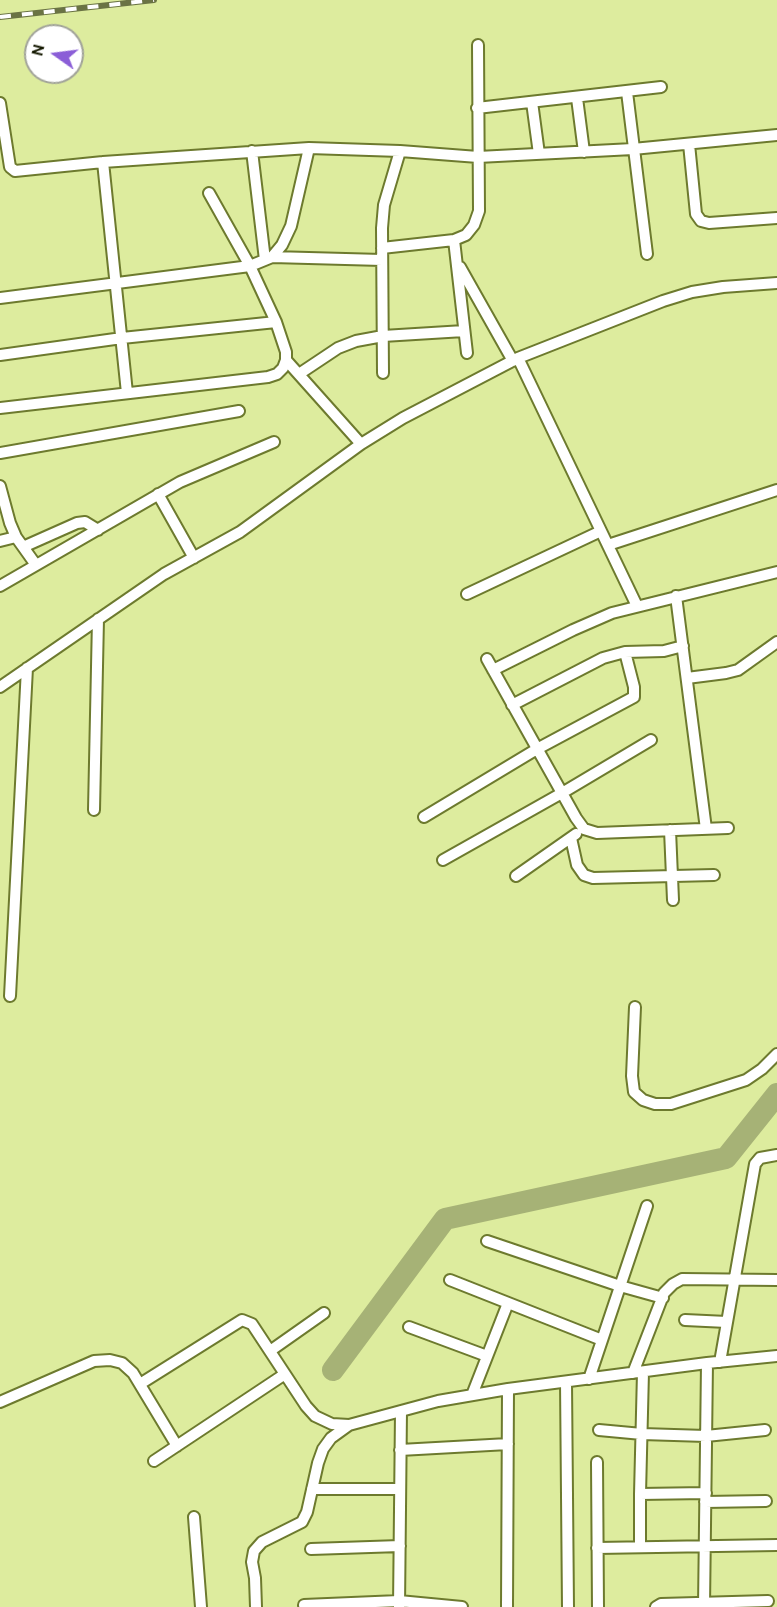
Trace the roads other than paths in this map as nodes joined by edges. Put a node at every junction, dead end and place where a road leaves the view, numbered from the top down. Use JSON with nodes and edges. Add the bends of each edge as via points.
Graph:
{"nodes":[{"id":1,"x":478,"y":45,"type":"dead end"},
{"id":2,"x":661,"y":87,"type":"dead end"},
{"id":3,"x":627,"y":92,"type":"junction"},
{"id":4,"x":577,"y":98,"type":"junction"},
{"id":5,"x":532,"y":102,"type":"junction"},
{"id":6,"x":0,"y":103,"type":"edge"},
{"id":7,"x":477,"y":108,"type":"junction"},
{"id":8,"x":777,"y":135,"type":"edge"},
{"id":9,"x":690,"y":144,"type":"junction"},
{"id":10,"x":309,"y":148,"type":"junction"},
{"id":11,"x":633,"y":149,"type":"junction"},
{"id":12,"x":252,"y":151,"type":"junction"},
{"id":13,"x":400,"y":151,"type":"junction"},
{"id":14,"x":584,"y":152,"type":"junction"},
{"id":15,"x":539,"y":154,"type":"junction"},
{"id":16,"x":478,"y":157,"type":"junction"},
{"id":17,"x":103,"y":162,"type":"junction"},
{"id":18,"x":209,"y":193,"type":"dead end"},
{"id":19,"x":777,"y":218,"type":"edge"},
{"id":20,"x":454,"y":240,"type":"junction"},
{"id":21,"x":382,"y":248,"type":"junction"},
{"id":22,"x":647,"y":254,"type":"dead end"},
{"id":23,"x":268,"y":259,"type":"junction"},
{"id":24,"x":382,"y":260,"type":"junction"},
{"id":25,"x":457,"y":262,"type":"junction"},
{"id":26,"x":250,"y":266,"type":"junction"},
{"id":27,"x":116,"y":283,"type":"junction"},
{"id":28,"x":777,"y":283,"type":"edge"},
{"id":29,"x":0,"y":298,"type":"edge"},
{"id":30,"x":276,"y":322,"type":"junction"},
{"id":31,"x":464,"y":331,"type":"junction"},
{"id":32,"x":383,"y":336,"type":"junction"},
{"id":33,"x":122,"y":338,"type":"junction"},
{"id":34,"x":467,"y":353,"type":"dead end"},
{"id":35,"x":0,"y":355,"type":"edge"},
{"id":36,"x":286,"y":360,"type":"junction"},
{"id":37,"x":515,"y":360,"type":"junction"},
{"id":38,"x":383,"y":373,"type":"dead end"},
{"id":39,"x":299,"y":374,"type":"junction"},
{"id":40,"x":128,"y":393,"type":"junction"},
{"id":41,"x":0,"y":408,"type":"edge"},
{"id":42,"x":239,"y":411,"type":"dead end"},
{"id":43,"x":274,"y":442,"type":"dead end"},
{"id":44,"x":361,"y":444,"type":"junction"},
{"id":45,"x":0,"y":453,"type":"edge"},
{"id":46,"x":0,"y":486,"type":"edge"},
{"id":47,"x":777,"y":490,"type":"edge"},
{"id":48,"x":158,"y":495,"type":"junction"},
{"id":49,"x":98,"y":530,"type":"junction"},
{"id":50,"x":602,"y":531,"type":"junction"},
{"id":51,"x":0,"y":541,"type":"edge"},
{"id":52,"x":19,"y":542,"type":"junction"},
{"id":53,"x":608,"y":545,"type":"junction"},
{"id":54,"x":194,"y":558,"type":"junction"},
{"id":55,"x":36,"y":566,"type":"junction"},
{"id":56,"x":777,"y":572,"type":"edge"},
{"id":57,"x":0,"y":586,"type":"edge"},
{"id":58,"x":467,"y":594,"type":"dead end"},
{"id":59,"x":676,"y":596,"type":"junction"},
{"id":60,"x":637,"y":606,"type":"junction"},
{"id":61,"x":98,"y":619,"type":"junction"},
{"id":62,"x":777,"y":642,"type":"edge"},
{"id":63,"x":683,"y":646,"type":"junction"},
{"id":64,"x":625,"y":652,"type":"junction"},
{"id":65,"x":487,"y":659,"type":"dead end"},
{"id":66,"x":27,"y":668,"type":"junction"},
{"id":67,"x":493,"y":670,"type":"junction"},
{"id":68,"x":687,"y":678,"type":"junction"},
{"id":69,"x":0,"y":687,"type":"edge"},
{"id":70,"x":512,"y":705,"type":"junction"},
{"id":71,"x":651,"y":740,"type":"dead end"},
{"id":72,"x":537,"y":749,"type":"junction"},
{"id":73,"x":562,"y":793,"type":"junction"},
{"id":74,"x":94,"y":810,"type":"dead end"},
{"id":75,"x":424,"y":817,"type":"dead end"},
{"id":76,"x":728,"y":828,"type":"dead end"},
{"id":77,"x":584,"y":829,"type":"junction"},
{"id":78,"x":706,"y":829,"type":"junction"},
{"id":79,"x":670,"y":830,"type":"junction"},
{"id":80,"x":571,"y":838,"type":"junction"},
{"id":81,"x":442,"y":860,"type":"dead end"},
{"id":82,"x":714,"y":875,"type":"dead end"},
{"id":83,"x":516,"y":876,"type":"dead end"},
{"id":84,"x":672,"y":876,"type":"junction"},
{"id":85,"x":672,"y":900,"type":"dead end"},
{"id":86,"x":10,"y":996,"type":"dead end"},
{"id":87,"x":635,"y":1007,"type":"dead end"},
{"id":88,"x":777,"y":1054,"type":"edge"},
{"id":89,"x":777,"y":1155,"type":"edge"},
{"id":90,"x":647,"y":1206,"type":"dead end"},
{"id":91,"x":488,"y":1241,"type":"dead end"},
{"id":92,"x":735,"y":1279,"type":"junction"},
{"id":93,"x":450,"y":1280,"type":"dead end"},
{"id":94,"x":777,"y":1280,"type":"edge"},
{"id":95,"x":620,"y":1286,"type":"junction"},
{"id":96,"x":663,"y":1298,"type":"junction"},
{"id":97,"x":508,"y":1303,"type":"junction"},
{"id":98,"x":324,"y":1313,"type":"dead end"},
{"id":99,"x":685,"y":1320,"type":"dead end"},
{"id":100,"x":727,"y":1322,"type":"junction"},
{"id":101,"x":409,"y":1327,"type":"dead end"},
{"id":102,"x":602,"y":1340,"type":"junction"},
{"id":103,"x":270,"y":1351,"type":"junction"},
{"id":104,"x":487,"y":1356,"type":"junction"},
{"id":105,"x":777,"y":1356,"type":"edge"},
{"id":106,"x":720,"y":1362,"type":"junction"},
{"id":107,"x":707,"y":1363,"type":"junction"},
{"id":108,"x":638,"y":1372,"type":"junction"},
{"id":109,"x":285,"y":1374,"type":"junction"},
{"id":110,"x":589,"y":1379,"type":"junction"},
{"id":111,"x":566,"y":1382,"type":"junction"},
{"id":112,"x":140,"y":1384,"type":"junction"},
{"id":113,"x":508,"y":1389,"type":"junction"},
{"id":114,"x":472,"y":1395,"type":"junction"},
{"id":115,"x":0,"y":1402,"type":"edge"},
{"id":116,"x":400,"y":1411,"type":"junction"},
{"id":117,"x":349,"y":1425,"type":"junction"},
{"id":118,"x":599,"y":1430,"type":"dead end"},
{"id":119,"x":765,"y":1430,"type":"dead end"},
{"id":120,"x":642,"y":1434,"type":"junction"},
{"id":121,"x":706,"y":1436,"type":"junction"},
{"id":122,"x":508,"y":1444,"type":"junction"},
{"id":123,"x":177,"y":1446,"type":"junction"},
{"id":124,"x":400,"y":1450,"type":"junction"},
{"id":125,"x":154,"y":1461,"type":"dead end"},
{"id":126,"x":597,"y":1462,"type":"dead end"},
{"id":127,"x":312,"y":1489,"type":"junction"},
{"id":128,"x":400,"y":1489,"type":"junction"},
{"id":129,"x":640,"y":1494,"type":"junction"},
{"id":130,"x":705,"y":1498,"type":"junction"},
{"id":131,"x":766,"y":1501,"type":"dead end"},
{"id":132,"x":194,"y":1516,"type":"dead end"},
{"id":133,"x":705,"y":1545,"type":"junction"},
{"id":134,"x":777,"y":1545,"type":"edge"},
{"id":135,"x":400,"y":1546,"type":"junction"},
{"id":136,"x":640,"y":1547,"type":"junction"},
{"id":137,"x":597,"y":1548,"type":"junction"},
{"id":138,"x":311,"y":1549,"type":"dead end"},
{"id":139,"x":768,"y":1601,"type":"dead end"},
{"id":140,"x":399,"y":1604,"type":"edge"},
{"id":141,"x":304,"y":1605,"type":"dead end"},
{"id":142,"x":704,"y":1605,"type":"edge"},
{"id":143,"x":201,"y":1607,"type":"edge"},
{"id":144,"x":256,"y":1607,"type":"edge"},
{"id":145,"x":462,"y":1607,"type":"edge"},
{"id":146,"x":507,"y":1607,"type":"edge"},
{"id":147,"x":568,"y":1607,"type":"edge"},
{"id":148,"x":598,"y":1607,"type":"edge"},
{"id":149,"x":656,"y":1607,"type":"edge"}],
"edges":[{"from":1,"to":7,"type":"street"},
{"from":2,"to":3,"type":"street"},
{"from":3,"to":4,"type":"street"},
{"from":3,"to":11,"type":"street"},
{"from":4,"to":5,"type":"street"},
{"from":4,"to":14,"type":"street"},
{"from":5,"to":7,"type":"street"},
{"from":5,"to":15,"type":"street"},
{"from":6,"to":17,"type":"street","via":[[12,170]]},
{"from":7,"to":16,"type":"street"},
{"from":8,"to":9,"type":"street"},
{"from":9,"to":11,"type":"street"},
{"from":9,"to":19,"type":"street","via":[[696,214],[700,221]]},
{"from":10,"to":12,"type":"street"},
{"from":10,"to":13,"type":"street"},
{"from":10,"to":23,"type":"street","via":[[291,226],[282,245]]},
{"from":11,"to":14,"type":"street"},
{"from":11,"to":22,"type":"street"},
{"from":12,"to":17,"type":"street"},
{"from":12,"to":23,"type":"street"},
{"from":13,"to":16,"type":"street"},
{"from":13,"to":21,"type":"street","via":[[384,205]]},
{"from":14,"to":15,"type":"street"},
{"from":15,"to":16,"type":"street"},
{"from":16,"to":20,"type":"street","via":[[479,211],[466,235]]},
{"from":17,"to":27,"type":"street"},
{"from":18,"to":26,"type":"street"},
{"from":20,"to":21,"type":"street"},
{"from":20,"to":25,"type":"street"},
{"from":21,"to":24,"type":"street"},
{"from":23,"to":24,"type":"street"},
{"from":23,"to":26,"type":"street"},
{"from":24,"to":32,"type":"street"},
{"from":25,"to":31,"type":"street"},
{"from":25,"to":37,"type":"street"},
{"from":26,"to":27,"type":"street"},
{"from":26,"to":30,"type":"street"},
{"from":27,"to":29,"type":"street"},
{"from":27,"to":33,"type":"street"},
{"from":28,"to":37,"type":"street","via":[[683,295]]},
{"from":30,"to":33,"type":"street"},
{"from":30,"to":36,"type":"street"},
{"from":31,"to":32,"type":"street"},
{"from":31,"to":34,"type":"street"},
{"from":32,"to":38,"type":"street"},
{"from":32,"to":39,"type":"street","via":[[347,344]]},
{"from":33,"to":35,"type":"street"},
{"from":33,"to":40,"type":"street"},
{"from":36,"to":39,"type":"street"},
{"from":36,"to":40,"type":"street","via":[[277,374],[268,377]]},
{"from":37,"to":44,"type":"street"},
{"from":37,"to":50,"type":"street"},
{"from":39,"to":44,"type":"street"},
{"from":40,"to":41,"type":"street"},
{"from":42,"to":45,"type":"street"},
{"from":43,"to":48,"type":"street"},
{"from":44,"to":54,"type":"street","via":[[240,532]]},
{"from":46,"to":52,"type":"street"},
{"from":47,"to":53,"type":"street"},
{"from":48,"to":49,"type":"street"},
{"from":48,"to":54,"type":"street"},
{"from":49,"to":52,"type":"street","via":[[85,522],[77,523]]},
{"from":49,"to":55,"type":"street"},
{"from":50,"to":53,"type":"street"},
{"from":50,"to":58,"type":"street"},
{"from":51,"to":52,"type":"street"},
{"from":52,"to":55,"type":"street"},
{"from":53,"to":60,"type":"street"},
{"from":54,"to":61,"type":"street"},
{"from":55,"to":57,"type":"street"},
{"from":56,"to":59,"type":"street"},
{"from":59,"to":60,"type":"street"},
{"from":59,"to":63,"type":"street"},
{"from":60,"to":67,"type":"street","via":[[594,620]]},
{"from":61,"to":66,"type":"street"},
{"from":61,"to":74,"type":"street"},
{"from":62,"to":68,"type":"street","via":[[738,670]]},
{"from":63,"to":64,"type":"street","via":[[664,651]]},
{"from":63,"to":68,"type":"street"},
{"from":64,"to":70,"type":"street","via":[[603,658]]},
{"from":64,"to":72,"type":"street","via":[[634,697]]},
{"from":65,"to":67,"type":"street"},
{"from":66,"to":69,"type":"street"},
{"from":66,"to":86,"type":"street"},
{"from":67,"to":70,"type":"street"},
{"from":68,"to":78,"type":"street"},
{"from":70,"to":72,"type":"street"},
{"from":71,"to":73,"type":"street"},
{"from":72,"to":73,"type":"street"},
{"from":72,"to":75,"type":"street"},
{"from":73,"to":77,"type":"street"},
{"from":73,"to":81,"type":"street"},
{"from":76,"to":78,"type":"street"},
{"from":77,"to":79,"type":"street","via":[[597,833]]},
{"from":77,"to":80,"type":"street"},
{"from":78,"to":79,"type":"street"},
{"from":79,"to":84,"type":"street"},
{"from":80,"to":83,"type":"street"},
{"from":80,"to":84,"type":"street","via":[[584,875]]},
{"from":82,"to":84,"type":"street"},
{"from":84,"to":85,"type":"street"},
{"from":87,"to":88,"type":"street","via":[[633,1092],[655,1104],[671,1104],[746,1080]]},
{"from":89,"to":92,"type":"street","via":[[760,1158],[755,1164]]},
{"from":90,"to":95,"type":"street"},
{"from":91,"to":95,"type":"street"},
{"from":92,"to":94,"type":"street"},
{"from":92,"to":96,"type":"street","via":[[682,1279]]},
{"from":92,"to":100,"type":"street"},
{"from":93,"to":97,"type":"street"},
{"from":95,"to":96,"type":"street"},
{"from":95,"to":102,"type":"street"},
{"from":96,"to":108,"type":"street"},
{"from":97,"to":102,"type":"street"},
{"from":97,"to":104,"type":"street"},
{"from":98,"to":103,"type":"street"},
{"from":99,"to":100,"type":"street"},
{"from":100,"to":106,"type":"street"},
{"from":101,"to":104,"type":"street"},
{"from":102,"to":110,"type":"street"},
{"from":103,"to":109,"type":"street"},
{"from":103,"to":112,"type":"street","via":[[252,1324],[242,1320]]},
{"from":104,"to":114,"type":"street"},
{"from":105,"to":106,"type":"street"},
{"from":106,"to":107,"type":"street"},
{"from":107,"to":108,"type":"street"},
{"from":107,"to":121,"type":"street"},
{"from":108,"to":110,"type":"street"},
{"from":108,"to":120,"type":"street"},
{"from":109,"to":117,"type":"street","via":[[315,1416],[332,1424]]},
{"from":109,"to":123,"type":"street"},
{"from":110,"to":111,"type":"street"},
{"from":111,"to":113,"type":"street"},
{"from":111,"to":147,"type":"street"},
{"from":112,"to":115,"type":"street","via":[[122,1363],[94,1360]]},
{"from":112,"to":123,"type":"street"},
{"from":113,"to":114,"type":"street"},
{"from":113,"to":122,"type":"street"},
{"from":114,"to":116,"type":"street"},
{"from":116,"to":117,"type":"street"},
{"from":116,"to":124,"type":"street"},
{"from":117,"to":127,"type":"street","via":[[323,1449]]},
{"from":118,"to":120,"type":"street"},
{"from":119,"to":121,"type":"street"},
{"from":120,"to":121,"type":"street"},
{"from":120,"to":129,"type":"street"},
{"from":121,"to":130,"type":"street"},
{"from":122,"to":124,"type":"street"},
{"from":122,"to":146,"type":"street"},
{"from":123,"to":125,"type":"street"},
{"from":124,"to":128,"type":"street"},
{"from":126,"to":137,"type":"street"},
{"from":127,"to":128,"type":"street"},
{"from":127,"to":144,"type":"street","via":[[302,1522],[262,1542],[254,1551]]},
{"from":128,"to":135,"type":"street"},
{"from":129,"to":130,"type":"street"},
{"from":129,"to":136,"type":"street"},
{"from":130,"to":131,"type":"street"},
{"from":130,"to":133,"type":"street"},
{"from":132,"to":143,"type":"street"},
{"from":133,"to":134,"type":"street"},
{"from":133,"to":136,"type":"street"},
{"from":133,"to":142,"type":"street"},
{"from":135,"to":138,"type":"street"},
{"from":135,"to":140,"type":"street"},
{"from":136,"to":137,"type":"street"},
{"from":137,"to":148,"type":"street"},
{"from":139,"to":142,"type":"street"},
{"from":140,"to":141,"type":"street"},
{"from":140,"to":145,"type":"street"},
{"from":142,"to":149,"type":"street"}]}
